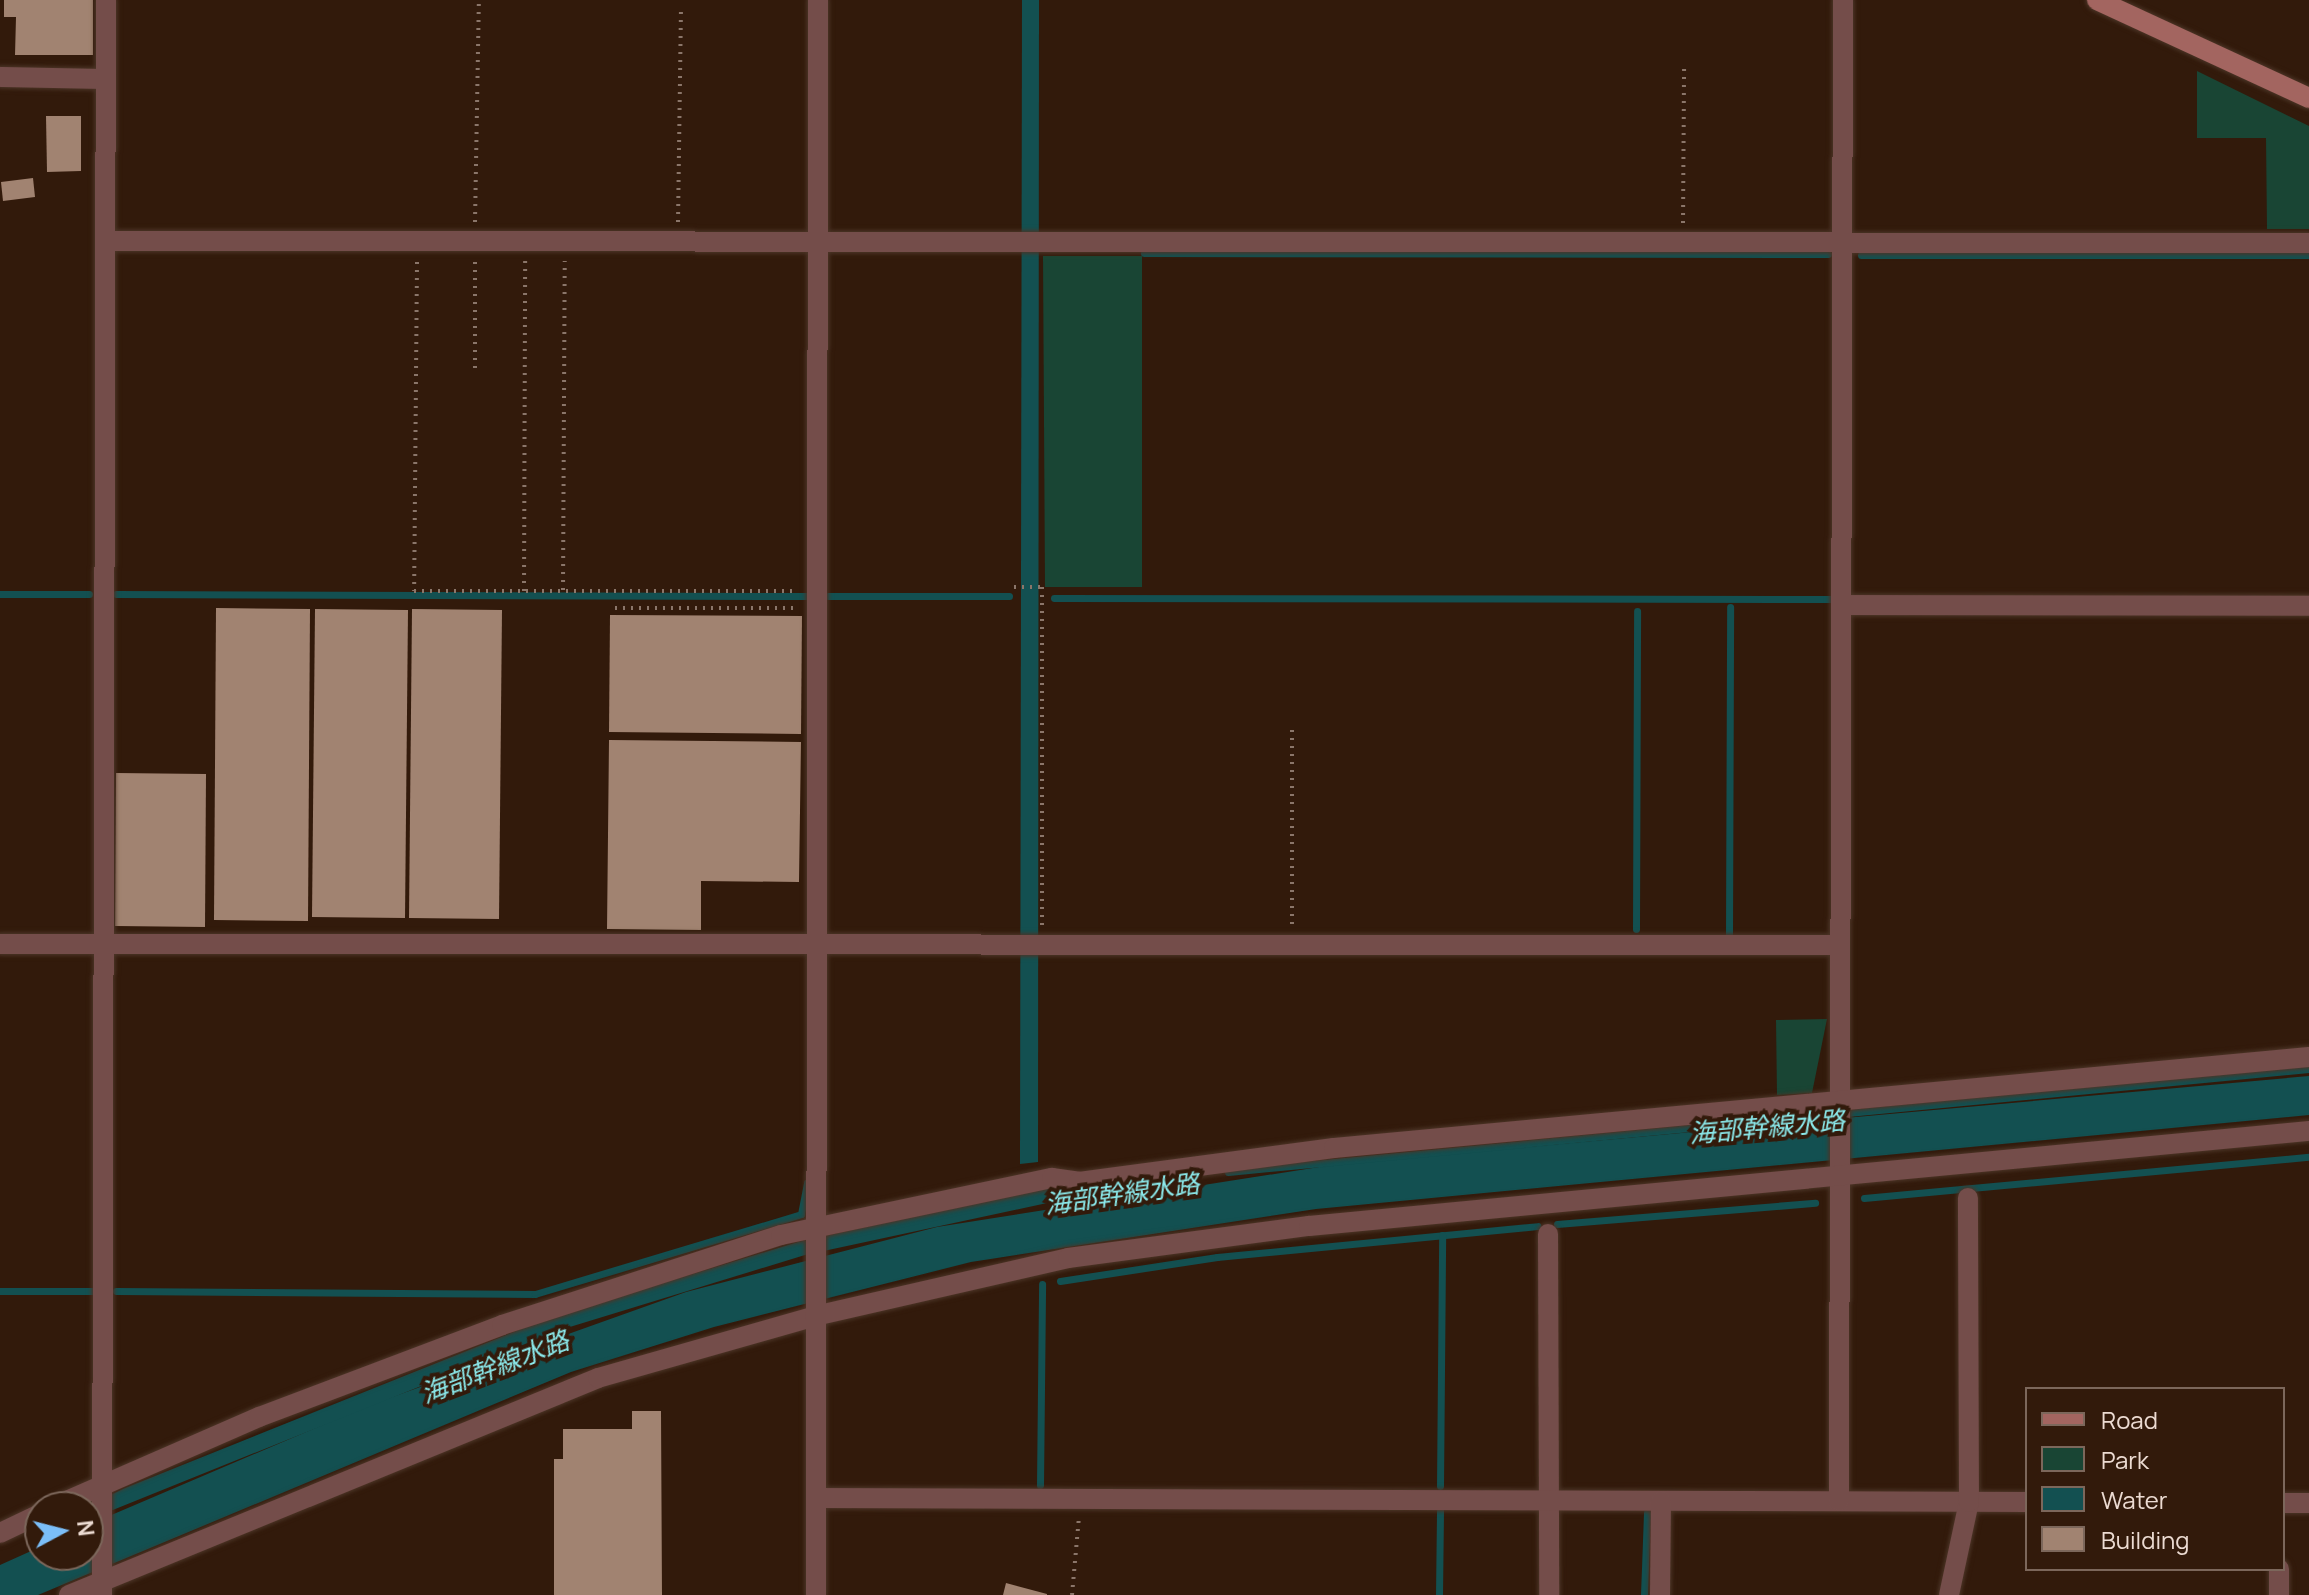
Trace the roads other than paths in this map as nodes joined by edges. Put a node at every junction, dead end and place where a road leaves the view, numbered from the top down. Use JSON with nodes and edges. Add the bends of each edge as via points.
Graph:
{"nodes":[{"id":1,"x":106,"y":0,"type":"edge"},
{"id":2,"x":818,"y":0,"type":"edge"},
{"id":3,"x":1843,"y":0,"type":"edge"},
{"id":4,"x":2097,"y":0,"type":"edge"},
{"id":5,"x":0,"y":77,"type":"edge"},
{"id":6,"x":106,"y":79,"type":"junction"},
{"id":7,"x":2309,"y":98,"type":"edge"},
{"id":8,"x":106,"y":241,"type":"junction"},
{"id":9,"x":818,"y":241,"type":"junction"},
{"id":10,"x":1842,"y":243,"type":"junction"},
{"id":11,"x":2309,"y":243,"type":"edge"},
{"id":12,"x":1841,"y":605,"type":"junction"},
{"id":13,"x":2309,"y":606,"type":"edge"},
{"id":14,"x":817,"y":943,"type":"junction"},
{"id":15,"x":0,"y":944,"type":"edge"},
{"id":16,"x":104,"y":944,"type":"junction"},
{"id":17,"x":1840,"y":945,"type":"junction"},
{"id":18,"x":2309,"y":1057,"type":"edge"},
{"id":19,"x":1836,"y":1102,"type":"junction"},
{"id":20,"x":2309,"y":1131,"type":"edge"},
{"id":21,"x":1842,"y":1176,"type":"junction"},
{"id":22,"x":1968,"y":1198,"type":"dead end"},
{"id":23,"x":818,"y":1228,"type":"junction"},
{"id":24,"x":1548,"y":1234,"type":"dead end"},
{"id":25,"x":815,"y":1316,"type":"junction"},
{"id":26,"x":102,"y":1488,"type":"junction"},
{"id":27,"x":94,"y":1491,"type":"edge"},
{"id":28,"x":817,"y":1498,"type":"junction"},
{"id":29,"x":1549,"y":1500,"type":"junction"},
{"id":30,"x":1661,"y":1501,"type":"junction"},
{"id":31,"x":1839,"y":1501,"type":"junction"},
{"id":32,"x":1969,"y":1502,"type":"junction"},
{"id":33,"x":2025,"y":1502,"type":"edge"},
{"id":34,"x":2285,"y":1503,"type":"edge"},
{"id":35,"x":2309,"y":1503,"type":"edge"},
{"id":36,"x":24,"y":1522,"type":"edge"},
{"id":37,"x":0,"y":1533,"type":"edge"},
{"id":38,"x":2279,"y":1571,"type":"edge"},
{"id":39,"x":102,"y":1580,"type":"edge"},
{"id":40,"x":69,"y":1595,"type":"edge"},
{"id":41,"x":816,"y":1595,"type":"edge"},
{"id":42,"x":1549,"y":1595,"type":"edge"},
{"id":43,"x":1660,"y":1595,"type":"edge"},
{"id":44,"x":1949,"y":1595,"type":"edge"},
{"id":45,"x":2279,"y":1595,"type":"edge"}],
"edges":[{"from":1,"to":6,"type":"street"},
{"from":2,"to":9,"type":"street"},
{"from":3,"to":10,"type":"street"},
{"from":4,"to":7,"type":"main road"},
{"from":5,"to":6,"type":"street"},
{"from":6,"to":8,"type":"street"},
{"from":8,"to":9,"type":"street"},
{"from":8,"to":16,"type":"street"},
{"from":9,"to":10,"type":"street"},
{"from":9,"to":14,"type":"street"},
{"from":10,"to":11,"type":"street"},
{"from":10,"to":12,"type":"street"},
{"from":12,"to":13,"type":"street"},
{"from":12,"to":17,"type":"street"},
{"from":14,"to":16,"type":"street"},
{"from":14,"to":17,"type":"street"},
{"from":14,"to":23,"type":"street"},
{"from":15,"to":16,"type":"street"},
{"from":16,"to":26,"type":"street"},
{"from":17,"to":19,"type":"street"},
{"from":18,"to":19,"type":"street"},
{"from":19,"to":21,"type":"street"},
{"from":19,"to":23,"type":"street","via":[[1334,1148],[1079,1182],[1052,1178]]},
{"from":20,"to":21,"type":"street"},
{"from":21,"to":25,"type":"street","via":[[1309,1226],[1068,1258]]},
{"from":21,"to":31,"type":"street"},
{"from":22,"to":32,"type":"street"},
{"from":23,"to":25,"type":"street"},
{"from":23,"to":26,"type":"street","via":[[502,1325]]},
{"from":24,"to":29,"type":"street"},
{"from":25,"to":28,"type":"street"},
{"from":25,"to":39,"type":"street","via":[[519,1405]]},
{"from":26,"to":27,"type":"street"},
{"from":26,"to":39,"type":"street"},
{"from":28,"to":29,"type":"street"},
{"from":28,"to":41,"type":"street"},
{"from":29,"to":30,"type":"street"},
{"from":29,"to":42,"type":"street"},
{"from":30,"to":31,"type":"street"},
{"from":30,"to":43,"type":"street"},
{"from":31,"to":32,"type":"street"},
{"from":32,"to":33,"type":"street"},
{"from":32,"to":44,"type":"street"},
{"from":34,"to":35,"type":"street"},
{"from":36,"to":37,"type":"street"},
{"from":38,"to":45,"type":"street"},
{"from":39,"to":40,"type":"street"}]}
